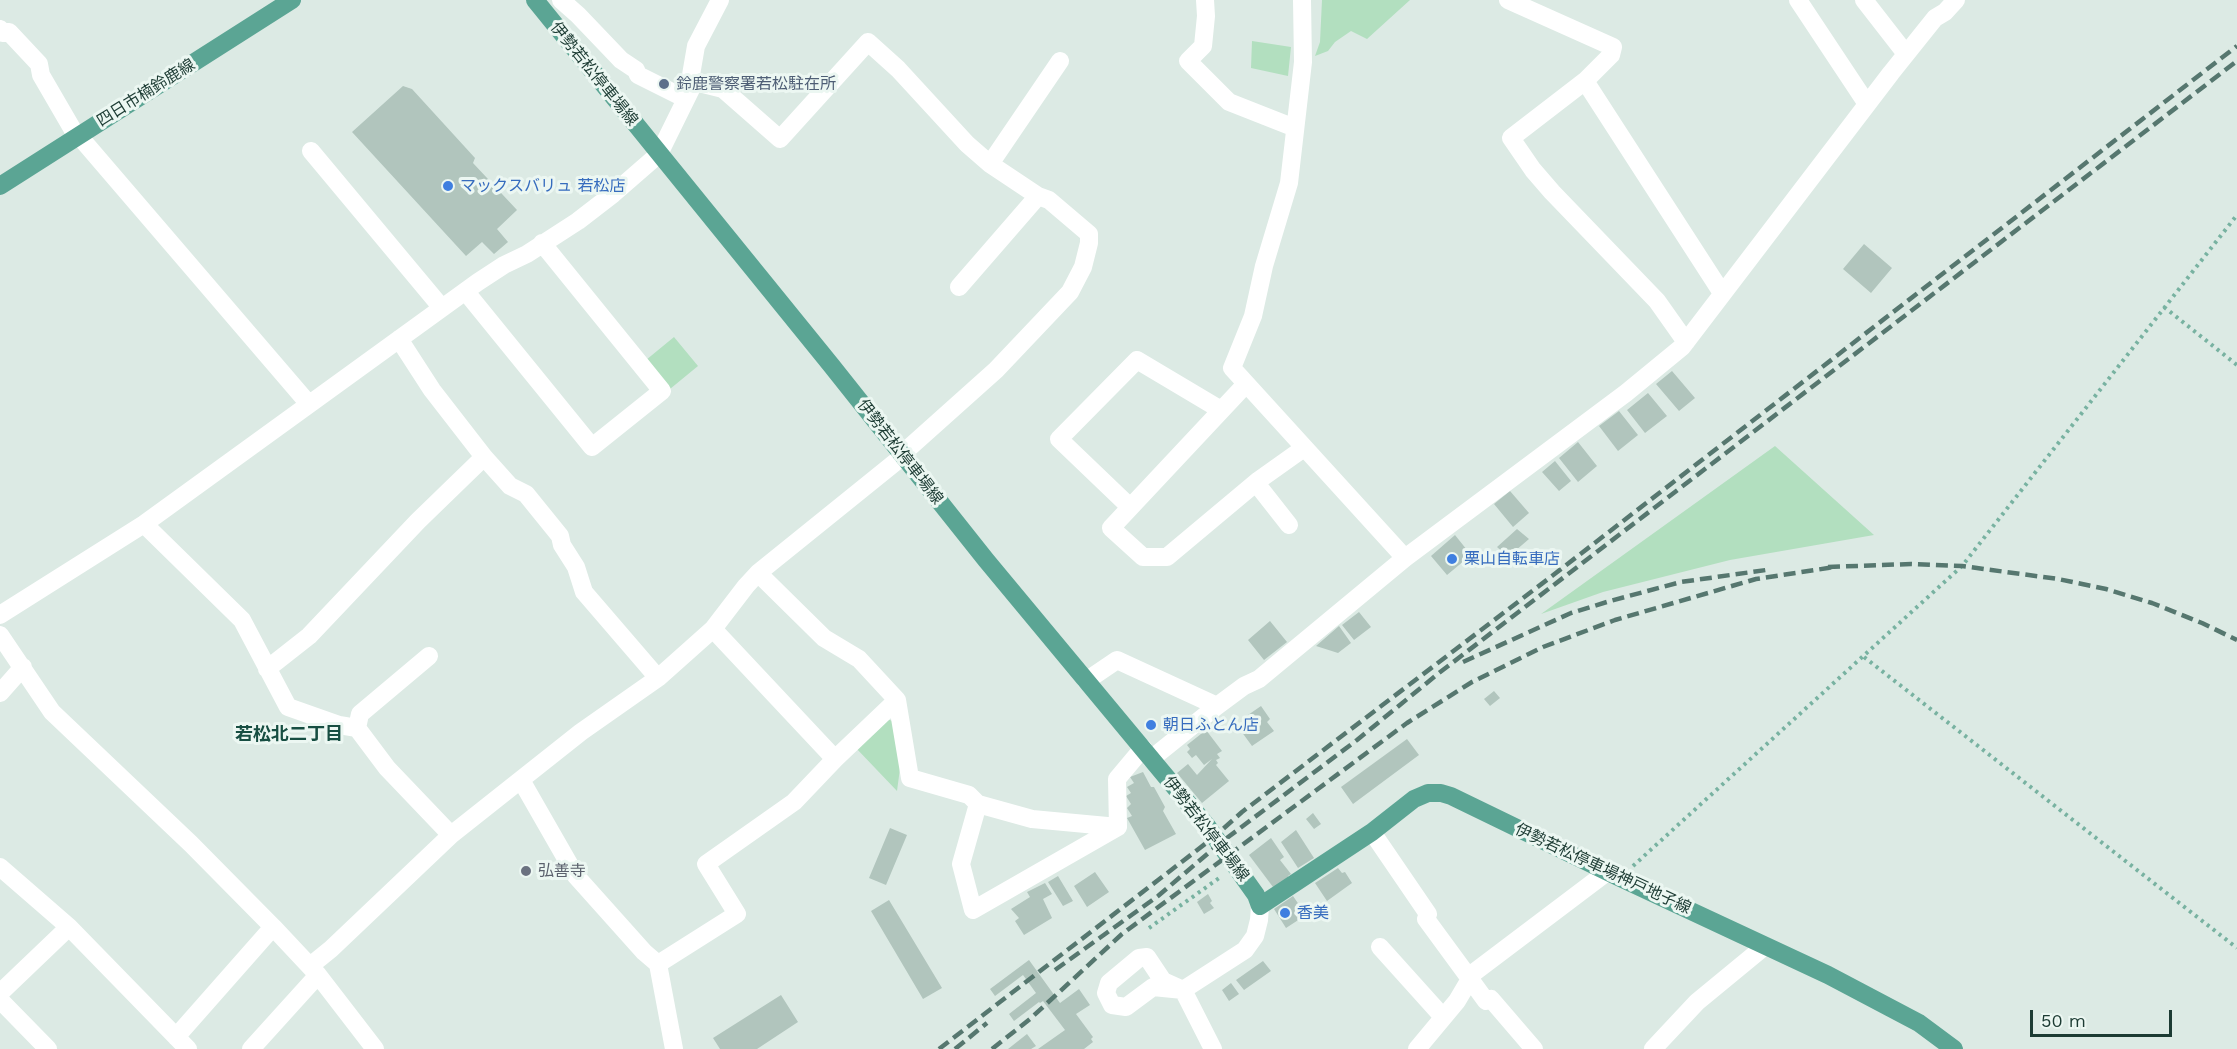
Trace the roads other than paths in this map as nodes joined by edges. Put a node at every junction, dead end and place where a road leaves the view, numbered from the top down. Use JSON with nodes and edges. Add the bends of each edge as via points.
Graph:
{"nodes":[{"id":1,"x":535,"y":0,"type":"edge"},
{"id":2,"x":561,"y":0,"type":"edge"},
{"id":3,"x":720,"y":0,"type":"edge"},
{"id":4,"x":1205,"y":0,"type":"edge"},
{"id":5,"x":1302,"y":0,"type":"edge"},
{"id":6,"x":1508,"y":0,"type":"edge"},
{"id":7,"x":1798,"y":0,"type":"edge"},
{"id":8,"x":1864,"y":0,"type":"edge"},
{"id":9,"x":1956,"y":0,"type":"edge"},
{"id":10,"x":286,"y":2,"type":"edge"},
{"id":11,"x":0,"y":29,"type":"edge"},
{"id":12,"x":1905,"y":54,"type":"junction"},
{"id":13,"x":1060,"y":61,"type":"dead end"},
{"id":14,"x":691,"y":81,"type":"junction"},
{"id":15,"x":1585,"y":81,"type":"junction"},
{"id":16,"x":686,"y":99,"type":"junction"},
{"id":17,"x":1867,"y":104,"type":"junction"},
{"id":18,"x":1295,"y":128,"type":"junction"},
{"id":19,"x":78,"y":136,"type":"junction"},
{"id":20,"x":311,"y":151,"type":"dead end"},
{"id":21,"x":659,"y":154,"type":"junction"},
{"id":22,"x":990,"y":164,"type":"junction"},
{"id":23,"x":0,"y":186,"type":"edge"},
{"id":24,"x":1038,"y":196,"type":"junction"},
{"id":25,"x":542,"y":243,"type":"junction"},
{"id":26,"x":959,"y":287,"type":"dead end"},
{"id":27,"x":466,"y":292,"type":"junction"},
{"id":28,"x":1722,"y":293,"type":"junction"},
{"id":29,"x":442,"y":308,"type":"junction"},
{"id":30,"x":399,"y":339,"type":"junction"},
{"id":31,"x":1686,"y":342,"type":"junction"},
{"id":32,"x":1246,"y":384,"type":"junction"},
{"id":33,"x":308,"y":403,"type":"junction"},
{"id":34,"x":1221,"y":410,"type":"junction"},
{"id":35,"x":1304,"y":448,"type":"junction"},
{"id":36,"x":902,"y":455,"type":"junction"},
{"id":37,"x":484,"y":457,"type":"junction"},
{"id":38,"x":1257,"y":483,"type":"junction"},
{"id":39,"x":1130,"y":507,"type":"junction"},
{"id":40,"x":144,"y":524,"type":"junction"},
{"id":41,"x":1289,"y":525,"type":"dead end"},
{"id":42,"x":1405,"y":558,"type":"junction"},
{"id":43,"x":758,"y":573,"type":"junction"},
{"id":44,"x":0,"y":615,"type":"edge"},
{"id":45,"x":712,"y":629,"type":"junction"},
{"id":46,"x":0,"y":635,"type":"edge"},
{"id":47,"x":429,"y":656,"type":"dead end"},
{"id":48,"x":23,"y":667,"type":"junction"},
{"id":49,"x":267,"y":669,"type":"junction"},
{"id":50,"x":658,"y":678,"type":"junction"},
{"id":51,"x":1086,"y":681,"type":"junction"},
{"id":52,"x":0,"y":693,"type":"edge"},
{"id":53,"x":897,"y":700,"type":"junction"},
{"id":54,"x":1217,"y":706,"type":"junction"},
{"id":55,"x":357,"y":728,"type":"junction"},
{"id":56,"x":1147,"y":754,"type":"junction"},
{"id":57,"x":835,"y":759,"type":"junction"},
{"id":58,"x":521,"y":780,"type":"junction"},
{"id":59,"x":978,"y":804,"type":"junction"},
{"id":60,"x":1118,"y":827,"type":"junction"},
{"id":61,"x":1372,"y":832,"type":"junction"},
{"id":62,"x":451,"y":835,"type":"junction"},
{"id":63,"x":0,"y":867,"type":"edge"},
{"id":64,"x":1612,"y":875,"type":"junction"},
{"id":65,"x":1260,"y":906,"type":"junction"},
{"id":66,"x":69,"y":927,"type":"junction"},
{"id":67,"x":273,"y":927,"type":"junction"},
{"id":68,"x":1765,"y":946,"type":"junction"},
{"id":69,"x":1380,"y":947,"type":"dead end"},
{"id":70,"x":658,"y":964,"type":"junction"},
{"id":71,"x":314,"y":971,"type":"junction"},
{"id":72,"x":1469,"y":978,"type":"junction"},
{"id":73,"x":0,"y":993,"type":"edge"},
{"id":74,"x":0,"y":1000,"type":"edge"},
{"id":75,"x":1443,"y":1017,"type":"junction"},
{"id":76,"x":182,"y":1043,"type":"edge"},
{"id":77,"x":48,"y":1049,"type":"edge"},
{"id":78,"x":251,"y":1049,"type":"edge"},
{"id":79,"x":375,"y":1049,"type":"edge"},
{"id":80,"x":675,"y":1049,"type":"edge"},
{"id":81,"x":1213,"y":1049,"type":"edge"},
{"id":82,"x":1417,"y":1049,"type":"edge"},
{"id":83,"x":1534,"y":1049,"type":"edge"},
{"id":84,"x":1653,"y":1049,"type":"edge"},
{"id":85,"x":1954,"y":1049,"type":"edge"}],
"edges":[{"from":1,"to":21,"type":"main road","name":"伊勢若松停車場線"},
{"from":2,"to":16,"type":"street","via":[[638,75]]},
{"from":3,"to":14,"type":"street","via":[[696,46]]},
{"from":4,"to":18,"type":"street","via":[[1203,46],[1188,61],[1230,102]]},
{"from":5,"to":18,"type":"street","via":[[1303,62]]},
{"from":6,"to":15,"type":"street","via":[[1613,47]]},
{"from":7,"to":17,"type":"street"},
{"from":8,"to":12,"type":"street"},
{"from":9,"to":12,"type":"street"},
{"from":10,"to":19,"type":"main road","name":"四日市楠鈴鹿線"},
{"from":11,"to":19,"type":"street","via":[[9,32],[39,64],[41,75]]},
{"from":12,"to":17,"type":"street"},
{"from":13,"to":22,"type":"street"},
{"from":14,"to":16,"type":"street"},
{"from":14,"to":22,"type":"street","via":[[723,89],[780,139],[868,42]]},
{"from":15,"to":28,"type":"street"},
{"from":15,"to":31,"type":"street","via":[[1511,138],[1552,192],[1657,301]]},
{"from":16,"to":21,"type":"street"},
{"from":17,"to":28,"type":"street"},
{"from":18,"to":32,"type":"street","via":[[1289,183],[1253,316],[1232,368]]},
{"from":19,"to":23,"type":"main road","name":"四日市楠鈴鹿線"},
{"from":19,"to":33,"type":"street"},
{"from":20,"to":29,"type":"street"},
{"from":21,"to":25,"type":"street","via":[[578,221]]},
{"from":21,"to":36,"type":"main road","name":"伊勢若松停車場線"},
{"from":22,"to":24,"type":"street"},
{"from":24,"to":26,"type":"street"},
{"from":24,"to":36,"type":"street","via":[[1049,200],[1089,234],[1083,267],[1070,292],[1004,362]]},
{"from":25,"to":27,"type":"street"},
{"from":25,"to":27,"type":"street","via":[[662,391],[592,447]]},
{"from":27,"to":29,"type":"street"},
{"from":28,"to":31,"type":"street"},
{"from":29,"to":30,"type":"street"},
{"from":30,"to":33,"type":"street"},
{"from":30,"to":37,"type":"street","via":[[432,390]]},
{"from":31,"to":42,"type":"street","via":[[1626,393]]},
{"from":32,"to":34,"type":"street"},
{"from":32,"to":35,"type":"street"},
{"from":33,"to":40,"type":"street"},
{"from":34,"to":39,"type":"street"},
{"from":34,"to":39,"type":"street","via":[[1137,360],[1059,439]]},
{"from":35,"to":38,"type":"street"},
{"from":35,"to":42,"type":"street"},
{"from":36,"to":43,"type":"street"},
{"from":36,"to":51,"type":"main road","name":"伊勢若松停車場線"},
{"from":37,"to":49,"type":"street","via":[[309,636]]},
{"from":37,"to":50,"type":"street","via":[[510,486],[526,494],[560,536],[584,592]]},
{"from":38,"to":39,"type":"street","via":[[1167,557],[1143,557],[1112,528]]},
{"from":38,"to":41,"type":"street"},
{"from":40,"to":44,"type":"street"},
{"from":40,"to":49,"type":"street","via":[[242,620]]},
{"from":42,"to":54,"type":"street","via":[[1259,679]]},
{"from":43,"to":45,"type":"street"},
{"from":43,"to":53,"type":"street","via":[[824,638],[859,659]]},
{"from":45,"to":50,"type":"street"},
{"from":45,"to":57,"type":"street"},
{"from":46,"to":48,"type":"street"},
{"from":47,"to":55,"type":"street","via":[[360,714]]},
{"from":48,"to":52,"type":"street"},
{"from":48,"to":67,"type":"street","via":[[52,712]]},
{"from":49,"to":55,"type":"street","via":[[288,707]]},
{"from":50,"to":58,"type":"street","via":[[580,732]]},
{"from":51,"to":54,"type":"street","via":[[1117,660]]},
{"from":51,"to":56,"type":"main road","name":"伊勢若松停車場線"},
{"from":53,"to":57,"type":"street"},
{"from":53,"to":59,"type":"street","via":[[910,778],[969,795]]},
{"from":54,"to":56,"type":"street"},
{"from":55,"to":62,"type":"street","via":[[387,768]]},
{"from":56,"to":60,"type":"street","via":[[1117,779]]},
{"from":56,"to":65,"type":"main road","name":"伊勢若松停車場線","via":[[1236,866]]},
{"from":57,"to":70,"type":"street","via":[[794,802],[706,864],[737,914]]},
{"from":58,"to":62,"type":"street"},
{"from":58,"to":70,"type":"street","via":[[576,876]]},
{"from":59,"to":60,"type":"street","via":[[1032,819]]},
{"from":59,"to":60,"type":"street","via":[[961,864],[973,910]]},
{"from":61,"to":64,"type":"main road","name":"伊勢若松停車場神戸地子線","via":[[1414,799],[1441,793]]},
{"from":61,"to":65,"type":"main road","name":"伊勢若松停車場神戸地子線"},
{"from":61,"to":72,"type":"street","via":[[1428,914],[1426,919]]},
{"from":62,"to":71,"type":"street","via":[[331,949]]},
{"from":63,"to":66,"type":"street"},
{"from":64,"to":68,"type":"main road","name":"伊勢若松停車場神戸地子線"},
{"from":64,"to":72,"type":"street"},
{"from":65,"to":81,"type":"street","via":[[1255,936],[1245,950],[1183,990]]},
{"from":66,"to":73,"type":"street"},
{"from":66,"to":76,"type":"street"},
{"from":67,"to":71,"type":"street"},
{"from":67,"to":76,"type":"street"},
{"from":68,"to":84,"type":"street","via":[[1697,1002]]},
{"from":68,"to":85,"type":"main road","name":"伊勢若松停車場神戸地子線","via":[[1919,1023]]},
{"from":69,"to":75,"type":"street"},
{"from":70,"to":80,"type":"street"},
{"from":71,"to":78,"type":"street"},
{"from":71,"to":79,"type":"street"},
{"from":72,"to":75,"type":"street"},
{"from":72,"to":83,"type":"street"},
{"from":74,"to":77,"type":"street"},
{"from":75,"to":82,"type":"street"}]}
